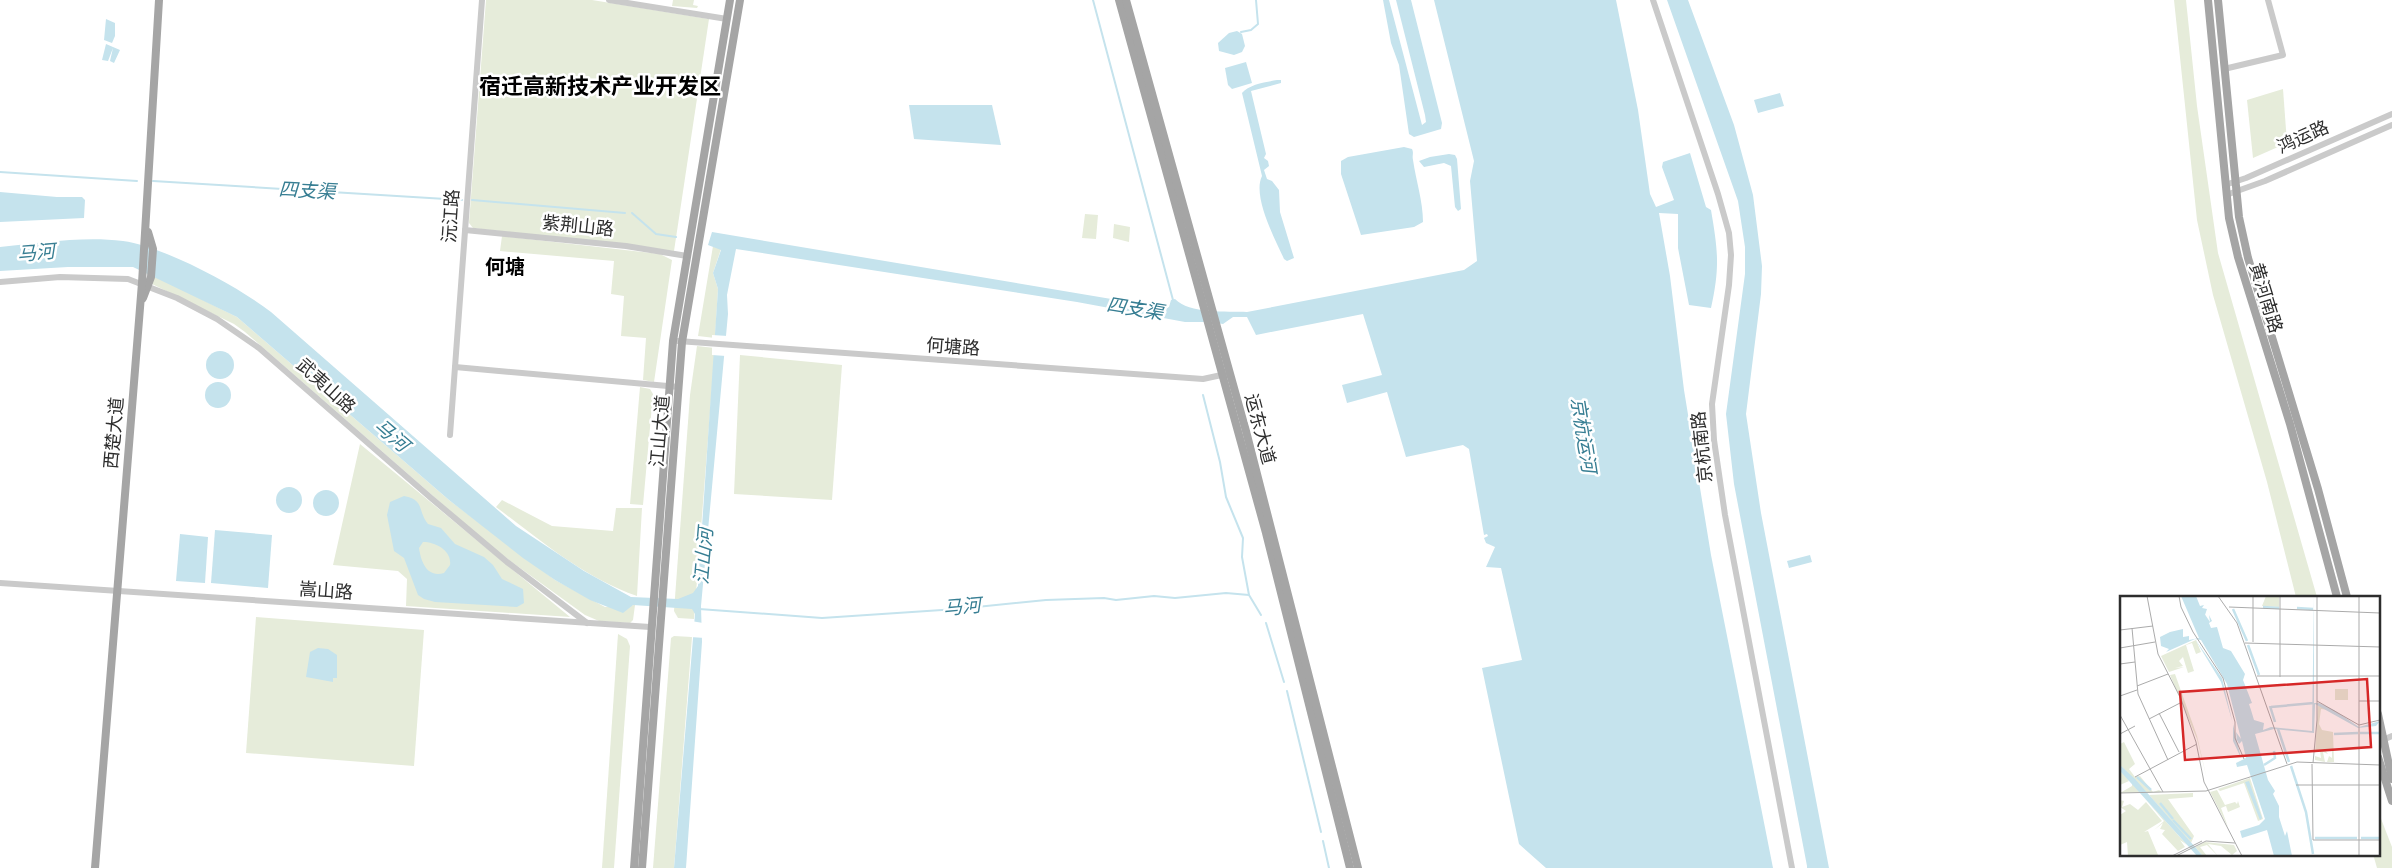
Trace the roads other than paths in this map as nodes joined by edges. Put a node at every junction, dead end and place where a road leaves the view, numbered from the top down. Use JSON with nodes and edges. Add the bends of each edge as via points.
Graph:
{"nodes":[{"id":1,"x":159,"y":0,"type":"edge"},
{"id":2,"x":482,"y":0,"type":"edge"},
{"id":3,"x":609,"y":0,"type":"edge"},
{"id":4,"x":730,"y":0,"type":"edge"},
{"id":5,"x":740,"y":0,"type":"edge"},
{"id":6,"x":1119,"y":0,"type":"edge"},
{"id":7,"x":1126,"y":0,"type":"edge"},
{"id":8,"x":1653,"y":0,"type":"edge"},
{"id":9,"x":2208,"y":0,"type":"edge"},
{"id":10,"x":2218,"y":0,"type":"edge"},
{"id":11,"x":2270,"y":1,"type":"edge"},
{"id":12,"x":727,"y":19,"type":"junction"},
{"id":13,"x":2224,"y":69,"type":"junction"},
{"id":14,"x":2392,"y":114,"type":"edge"},
{"id":15,"x":2392,"y":125,"type":"edge"},
{"id":16,"x":2234,"y":182,"type":"junction"},
{"id":17,"x":2225,"y":185,"type":"junction"},
{"id":18,"x":2235,"y":192,"type":"junction"},
{"id":19,"x":2226,"y":195,"type":"junction"},
{"id":20,"x":465,"y":230,"type":"junction"},
{"id":21,"x":687,"y":256,"type":"junction"},
{"id":22,"x":0,"y":282,"type":"edge"},
{"id":23,"x":145,"y":284,"type":"junction"},
{"id":24,"x":1204,"y":295,"type":"junction"},
{"id":25,"x":673,"y":341,"type":"junction"},
{"id":26,"x":682,"y":342,"type":"junction"},
{"id":27,"x":455,"y":367,"type":"junction"},
{"id":28,"x":1226,"y":374,"type":"junction"},
{"id":29,"x":669,"y":386,"type":"junction"},
{"id":30,"x":679,"y":387,"type":"junction"},
{"id":31,"x":450,"y":434,"type":"dead end"},
{"id":32,"x":0,"y":583,"type":"edge"},
{"id":33,"x":116,"y":592,"type":"junction"},
{"id":34,"x":2338,"y":596,"type":"edge"},
{"id":35,"x":2347,"y":596,"type":"edge"},
{"id":36,"x":587,"y":623,"type":"junction"},
{"id":37,"x":650,"y":627,"type":"junction"},
{"id":38,"x":2392,"y":736,"type":"edge"},
{"id":39,"x":2380,"y":741,"type":"edge"},
{"id":40,"x":2380,"y":763,"type":"edge"},
{"id":41,"x":2392,"y":779,"type":"edge"},
{"id":42,"x":2392,"y":801,"type":"edge"},
{"id":43,"x":95,"y":868,"type":"edge"},
{"id":44,"x":634,"y":868,"type":"edge"},
{"id":45,"x":642,"y":868,"type":"edge"},
{"id":46,"x":1350,"y":868,"type":"edge"},
{"id":47,"x":1358,"y":868,"type":"edge"},
{"id":48,"x":1792,"y":868,"type":"edge"}],
"edges":[{"from":1,"to":23,"type":"main road","name":"西楚大道","via":[[147,194],[148,232],[153,248],[151,277]]},
{"from":2,"to":20,"type":"street","name":"沅江路"},
{"from":3,"to":12,"type":"street"},
{"from":4,"to":12,"type":"main road","name":"江山大道"},
{"from":5,"to":26,"type":"main road","name":"江山大道"},
{"from":6,"to":24,"type":"main road","name":"运东大道"},
{"from":7,"to":24,"type":"main road","name":"运东大道"},
{"from":8,"to":48,"type":"street","name":"京杭南路","via":[[1728,233],[1731,254],[1729,285],[1712,404],[1712,425],[1725,515]]},
{"from":9,"to":17,"type":"main road","name":"黄河南路"},
{"from":10,"to":13,"type":"main road","name":"黄河南路"},
{"from":11,"to":13,"type":"street","via":[[2283,55]]},
{"from":12,"to":21,"type":"main road","name":"江山大道"},
{"from":13,"to":16,"type":"main road","name":"黄河南路"},
{"from":14,"to":16,"type":"street","name":"鸿运路"},
{"from":15,"to":18,"type":"street","name":"鸿运路"},
{"from":16,"to":17,"type":"street","name":"鸿运路"},
{"from":16,"to":18,"type":"main road","name":"黄河南路"},
{"from":17,"to":19,"type":"main road","name":"黄河南路"},
{"from":18,"to":19,"type":"street","name":"鸿运路"},
{"from":18,"to":35,"type":"main road","name":"黄河南路","via":[[2248,258]]},
{"from":19,"to":34,"type":"main road","name":"黄河南路","via":[[2238,257],[2290,424]]},
{"from":20,"to":21,"type":"street","name":"紫荆山路","via":[[626,246]]},
{"from":20,"to":27,"type":"street","name":"沅江路"},
{"from":21,"to":25,"type":"main road","name":"江山大道"},
{"from":22,"to":23,"type":"street","name":"武夷山路","via":[[60,276],[117,277]]},
{"from":23,"to":33,"type":"main road","name":"西楚大道","via":[[140,307]]},
{"from":23,"to":36,"type":"street","name":"武夷山路","via":[[238,332],[454,518]]},
{"from":24,"to":28,"type":"main road","name":"运东大道"},
{"from":25,"to":26,"type":"street","name":"何塘路"},
{"from":25,"to":29,"type":"main road","name":"江山大道"},
{"from":26,"to":28,"type":"street","name":"何塘路","via":[[1203,379]]},
{"from":26,"to":30,"type":"main road","name":"江山大道"},
{"from":27,"to":29,"type":"street"},
{"from":27,"to":31,"type":"street","name":"沅江路"},
{"from":28,"to":46,"type":"main road","name":"运东大道"},
{"from":28,"to":47,"type":"main road","name":"运东大道","via":[[1268,513]]},
{"from":29,"to":30,"type":"street"},
{"from":29,"to":37,"type":"main road","name":"江山大道"},
{"from":30,"to":45,"type":"main road","name":"江山大道"},
{"from":32,"to":33,"type":"street","name":"嵩山路"},
{"from":33,"to":36,"type":"street","name":"嵩山路"},
{"from":33,"to":43,"type":"main road","name":"西楚大道"},
{"from":36,"to":37,"type":"street","name":"嵩山路"},
{"from":37,"to":44,"type":"main road","name":"江山大道"},
{"from":38,"to":39,"type":"street"},
{"from":39,"to":41,"type":"main road"},
{"from":40,"to":42,"type":"main road"}]}
